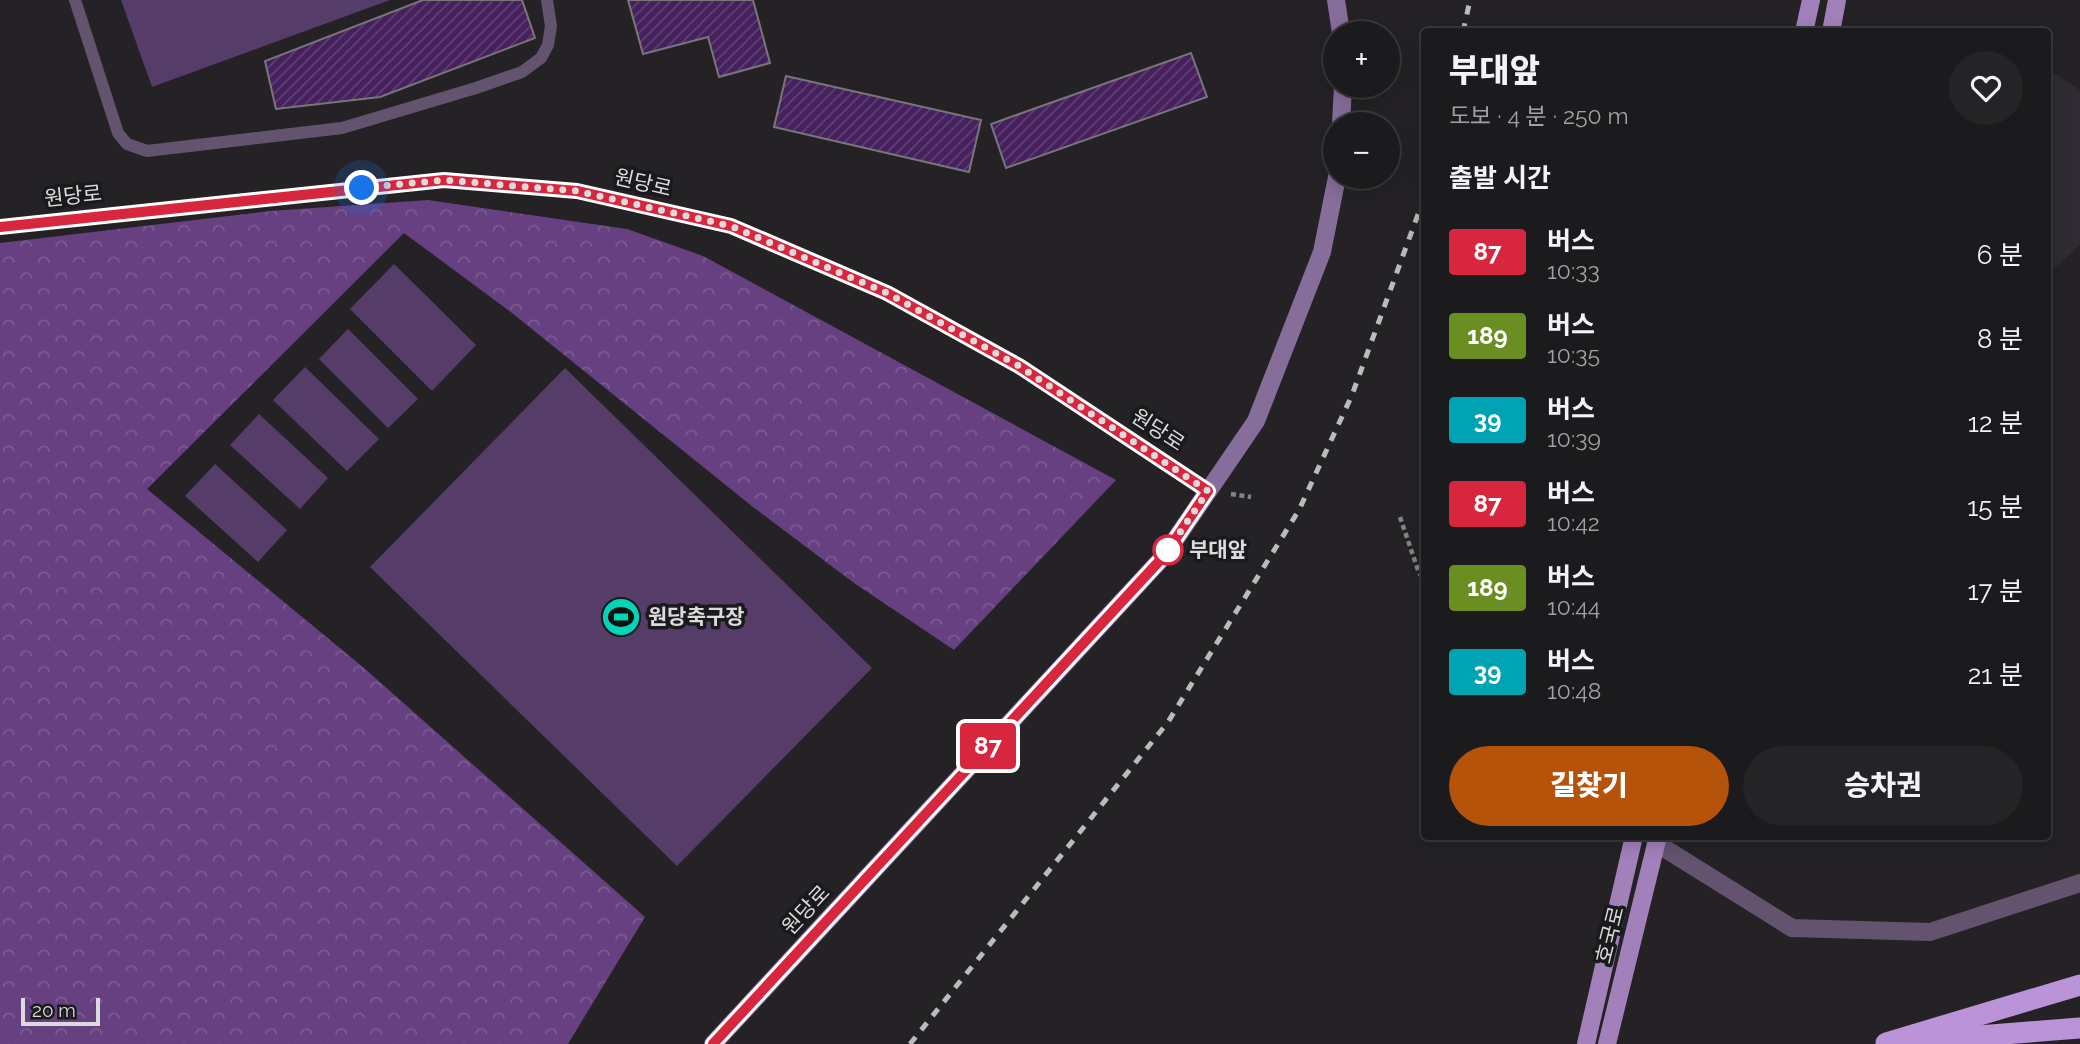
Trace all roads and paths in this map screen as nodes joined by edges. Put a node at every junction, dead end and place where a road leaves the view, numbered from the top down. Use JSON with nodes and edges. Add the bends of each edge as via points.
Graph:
{"nodes":[{"id":1,"x":75,"y":0,"type":"edge"},
{"id":2,"x":547,"y":0,"type":"edge"},
{"id":3,"x":1336,"y":0,"type":"edge"},
{"id":4,"x":1811,"y":0,"type":"edge"},
{"id":5,"x":1837,"y":0,"type":"edge"},
{"id":6,"x":1339,"y":21,"type":"edge"},
{"id":7,"x":1805,"y":28,"type":"edge"},
{"id":8,"x":1831,"y":28,"type":"edge"},
{"id":9,"x":1335,"y":189,"type":"edge"},
{"id":10,"x":0,"y":227,"type":"edge"},
{"id":11,"x":1208,"y":491,"type":"junction"},
{"id":12,"x":1400,"y":517,"type":"dead end"},
{"id":13,"x":1421,"y":576,"type":"edge"},
{"id":14,"x":1633,"y":840,"type":"edge"},
{"id":15,"x":1656,"y":840,"type":"edge"},
{"id":16,"x":1658,"y":840,"type":"edge"},
{"id":17,"x":2080,"y":883,"type":"edge"},
{"id":18,"x":2080,"y":985,"type":"edge"},
{"id":19,"x":2080,"y":1028,"type":"edge"},
{"id":20,"x":713,"y":1044,"type":"edge"},
{"id":21,"x":1586,"y":1044,"type":"edge"},
{"id":22,"x":1607,"y":1044,"type":"edge"},
{"id":23,"x":1884,"y":1044,"type":"edge"}],
"edges":[{"from":1,"to":2,"type":"lane","via":[[118,133],[127,144],[147,151],[342,128],[522,72],[541,58],[548,46]]},
{"from":3,"to":6,"type":"main road"},
{"from":4,"to":7,"type":"main road"},
{"from":5,"to":8,"type":"main road"},
{"from":9,"to":11,"type":"main road","name":"원당로","via":[[1322,252],[1256,421]]},
{"from":10,"to":11,"type":"lane","name":"원당로","via":[[444,180],[577,191],[731,226],[887,293],[1019,366]]},
{"from":11,"to":20,"type":"main road","name":"원당로","via":[[1164,556]]},
{"from":12,"to":13,"type":"path"},
{"from":14,"to":21,"type":"main road","name":"호국로"},
{"from":15,"to":22,"type":"main road","name":"호국로"},
{"from":16,"to":17,"type":"street","via":[[1792,928],[1930,932]]},
{"from":18,"to":23,"type":"highway"},
{"from":19,"to":23,"type":"highway"}]}
